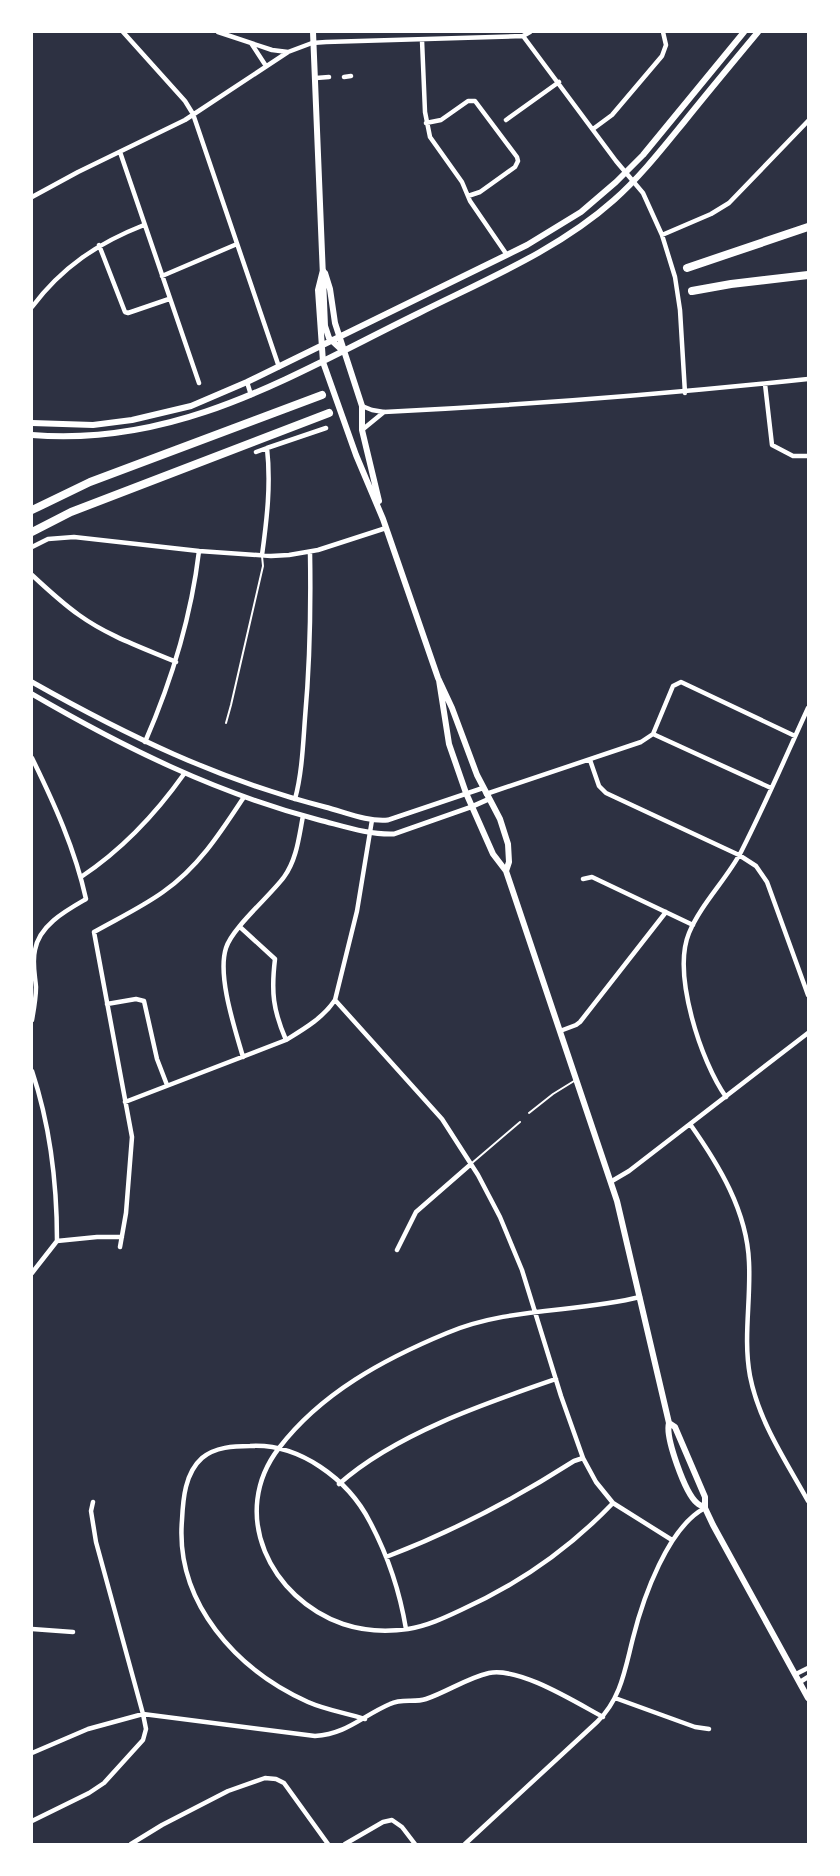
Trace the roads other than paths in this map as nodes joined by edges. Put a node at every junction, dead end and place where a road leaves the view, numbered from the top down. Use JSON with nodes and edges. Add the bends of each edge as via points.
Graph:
{"nodes":[{"id":1,"x":123,"y":32,"type":"edge"},
{"id":2,"x":218,"y":32,"type":"edge"},
{"id":3,"x":313,"y":32,"type":"edge"},
{"id":4,"x":406,"y":32,"type":"edge"},
{"id":5,"x":530,"y":32,"type":"edge"},
{"id":6,"x":663,"y":32,"type":"edge"},
{"id":7,"x":744,"y":32,"type":"edge"},
{"id":8,"x":758,"y":32,"type":"edge"},
{"id":9,"x":514,"y":34,"type":"edge"},
{"id":10,"x":523,"y":36,"type":"junction"},
{"id":11,"x":406,"y":39,"type":"junction"},
{"id":12,"x":422,"y":40,"type":"junction"},
{"id":13,"x":251,"y":42,"type":"junction"},
{"id":14,"x":314,"y":43,"type":"junction"},
{"id":15,"x":288,"y":52,"type":"junction"},
{"id":16,"x":266,"y":66,"type":"junction"},
{"id":17,"x":351,"y":76,"type":"dead end"},
{"id":18,"x":329,"y":77,"type":"dead end"},
{"id":19,"x":344,"y":77,"type":"dead end"},
{"id":20,"x":316,"y":78,"type":"junction"},
{"id":21,"x":559,"y":82,"type":"junction"},
{"id":22,"x":193,"y":114,"type":"junction"},
{"id":23,"x":506,"y":120,"type":"dead end"},
{"id":24,"x":808,"y":121,"type":"edge"},
{"id":25,"x":426,"y":123,"type":"junction"},
{"id":26,"x":593,"y":129,"type":"junction"},
{"id":27,"x":120,"y":152,"type":"junction"},
{"id":28,"x":626,"y":172,"type":"junction"},
{"id":29,"x":634,"y":181,"type":"junction"},
{"id":30,"x":468,"y":196,"type":"junction"},
{"id":31,"x":32,"y":197,"type":"edge"},
{"id":32,"x":144,"y":225,"type":"junction"},
{"id":33,"x":808,"y":227,"type":"edge"},
{"id":34,"x":662,"y":235,"type":"junction"},
{"id":35,"x":237,"y":244,"type":"junction"},
{"id":36,"x":99,"y":245,"type":"junction"},
{"id":37,"x":507,"y":255,"type":"junction"},
{"id":38,"x":687,"y":268,"type":"dead end"},
{"id":39,"x":323,"y":270,"type":"junction"},
{"id":40,"x":162,"y":276,"type":"junction"},
{"id":41,"x":808,"y":276,"type":"edge"},
{"id":42,"x":692,"y":291,"type":"dead end"},
{"id":43,"x":169,"y":299,"type":"junction"},
{"id":44,"x":32,"y":307,"type":"edge"},
{"id":45,"x":339,"y":338,"type":"junction"},
{"id":46,"x":332,"y":341,"type":"junction"},
{"id":47,"x":320,"y":346,"type":"junction"},
{"id":48,"x":343,"y":351,"type":"junction"},
{"id":49,"x":323,"y":362,"type":"junction"},
{"id":50,"x":279,"y":366,"type":"junction"},
{"id":51,"x":808,"y":379,"type":"edge"},
{"id":52,"x":247,"y":382,"type":"junction"},
{"id":53,"x":199,"y":383,"type":"dead end"},
{"id":54,"x":765,"y":384,"type":"junction"},
{"id":55,"x":685,"y":393,"type":"junction"},
{"id":56,"x":251,"y":395,"type":"junction"},
{"id":57,"x":322,"y":395,"type":"dead end"},
{"id":58,"x":362,"y":406,"type":"junction"},
{"id":59,"x":384,"y":412,"type":"junction"},
{"id":60,"x":329,"y":413,"type":"dead end"},
{"id":61,"x":32,"y":423,"type":"edge"},
{"id":62,"x":326,"y":428,"type":"dead end"},
{"id":63,"x":362,"y":429,"type":"junction"},
{"id":64,"x":32,"y":435,"type":"edge"},
{"id":65,"x":267,"y":448,"type":"junction"},
{"id":66,"x":256,"y":452,"type":"dead end"},
{"id":67,"x":808,"y":456,"type":"edge"},
{"id":68,"x":32,"y":510,"type":"edge"},
{"id":69,"x":383,"y":519,"type":"junction"},
{"id":70,"x":386,"y":528,"type":"junction"},
{"id":71,"x":32,"y":532,"type":"edge"},
{"id":72,"x":32,"y":547,"type":"edge"},
{"id":73,"x":199,"y":551,"type":"junction"},
{"id":74,"x":310,"y":552,"type":"junction"},
{"id":75,"x":262,"y":555,"type":"junction"},
{"id":76,"x":32,"y":575,"type":"edge"},
{"id":77,"x":176,"y":662,"type":"junction"},
{"id":78,"x":439,"y":680,"type":"junction"},
{"id":79,"x":32,"y":682,"type":"edge"},
{"id":80,"x":32,"y":694,"type":"edge"},
{"id":81,"x":808,"y":708,"type":"edge"},
{"id":82,"x":226,"y":723,"type":"dead end"},
{"id":83,"x":653,"y":734,"type":"junction"},
{"id":84,"x":795,"y":736,"type":"junction"},
{"id":85,"x":145,"y":742,"type":"junction"},
{"id":86,"x":32,"y":758,"type":"edge"},
{"id":87,"x":590,"y":760,"type":"junction"},
{"id":88,"x":184,"y":774,"type":"junction"},
{"id":89,"x":771,"y":788,"type":"junction"},
{"id":90,"x":466,"y":793,"type":"junction"},
{"id":91,"x":486,"y":794,"type":"junction"},
{"id":92,"x":244,"y":797,"type":"junction"},
{"id":93,"x":295,"y":800,"type":"junction"},
{"id":94,"x":471,"y":807,"type":"junction"},
{"id":95,"x":303,"y":816,"type":"junction"},
{"id":96,"x":372,"y":820,"type":"junction"},
{"id":97,"x":370,"y":832,"type":"junction"},
{"id":98,"x":739,"y":855,"type":"junction"},
{"id":99,"x":506,"y":871,"type":"junction"},
{"id":100,"x":81,"y":877,"type":"junction"},
{"id":101,"x":583,"y":879,"type":"dead end"},
{"id":102,"x":666,"y":912,"type":"junction"},
{"id":103,"x":693,"y":925,"type":"junction"},
{"id":104,"x":240,"y":927,"type":"junction"},
{"id":105,"x":808,"y":994,"type":"edge"},
{"id":106,"x":335,"y":1000,"type":"junction"},
{"id":107,"x":107,"y":1004,"type":"junction"},
{"id":108,"x":32,"y":1020,"type":"edge"},
{"id":109,"x":560,"y":1031,"type":"junction"},
{"id":110,"x":808,"y":1033,"type":"edge"},
{"id":111,"x":286,"y":1041,"type":"junction"},
{"id":112,"x":243,"y":1057,"type":"junction"},
{"id":113,"x":32,"y":1071,"type":"edge"},
{"id":114,"x":576,"y":1080,"type":"junction"},
{"id":115,"x":168,"y":1085,"type":"junction"},
{"id":116,"x":726,"y":1097,"type":"junction"},
{"id":117,"x":125,"y":1102,"type":"junction"},
{"id":118,"x":529,"y":1113,"type":"dead end"},
{"id":119,"x":520,"y":1122,"type":"dead end"},
{"id":120,"x":690,"y":1124,"type":"junction"},
{"id":121,"x":471,"y":1164,"type":"junction"},
{"id":122,"x":612,"y":1181,"type":"junction"},
{"id":123,"x":122,"y":1237,"type":"junction"},
{"id":124,"x":57,"y":1241,"type":"junction"},
{"id":125,"x":120,"y":1247,"type":"dead end"},
{"id":126,"x":397,"y":1250,"type":"dead end"},
{"id":127,"x":32,"y":1273,"type":"edge"},
{"id":128,"x":640,"y":1297,"type":"junction"},
{"id":129,"x":536,"y":1312,"type":"junction"},
{"id":130,"x":556,"y":1379,"type":"junction"},
{"id":131,"x":669,"y":1423,"type":"junction"},
{"id":132,"x":279,"y":1448,"type":"junction"},
{"id":133,"x":583,"y":1458,"type":"junction"},
{"id":134,"x":339,"y":1484,"type":"junction"},
{"id":135,"x":808,"y":1501,"type":"edge"},
{"id":136,"x":93,"y":1502,"type":"dead end"},
{"id":137,"x":613,"y":1503,"type":"junction"},
{"id":138,"x":705,"y":1508,"type":"junction"},
{"id":139,"x":672,"y":1540,"type":"junction"},
{"id":140,"x":386,"y":1557,"type":"junction"},
{"id":141,"x":32,"y":1629,"type":"edge"},
{"id":142,"x":406,"y":1629,"type":"junction"},
{"id":143,"x":73,"y":1632,"type":"dead end"},
{"id":144,"x":808,"y":1668,"type":"edge"},
{"id":145,"x":796,"y":1674,"type":"junction"},
{"id":146,"x":808,"y":1677,"type":"edge"},
{"id":147,"x":800,"y":1682,"type":"junction"},
{"id":148,"x":615,"y":1698,"type":"junction"},
{"id":149,"x":808,"y":1698,"type":"edge"},
{"id":150,"x":143,"y":1714,"type":"junction"},
{"id":151,"x":603,"y":1717,"type":"junction"},
{"id":152,"x":365,"y":1719,"type":"junction"},
{"id":153,"x":709,"y":1729,"type":"dead end"},
{"id":154,"x":32,"y":1753,"type":"edge"},
{"id":155,"x":32,"y":1821,"type":"edge"},
{"id":156,"x":130,"y":1845,"type":"edge"},
{"id":157,"x":328,"y":1845,"type":"edge"},
{"id":158,"x":345,"y":1845,"type":"edge"},
{"id":159,"x":416,"y":1845,"type":"edge"},
{"id":160,"x":465,"y":1845,"type":"edge"}],
"edges":[{"from":1,"to":22,"type":"street"},
{"from":2,"to":13,"type":"street"},
{"from":3,"to":14,"type":"main road"},
{"from":4,"to":11,"type":"street"},
{"from":5,"to":10,"type":"street"},
{"from":6,"to":26,"type":"street","via":[[666,45],[662,56],[612,115]]},
{"from":7,"to":28,"type":"main road"},
{"from":8,"to":29,"type":"main road"},
{"from":9,"to":10,"type":"street"},
{"from":9,"to":12,"type":"street"},
{"from":10,"to":21,"type":"street"},
{"from":11,"to":12,"type":"street"},
{"from":11,"to":14,"type":"street"},
{"from":12,"to":25,"type":"street"},
{"from":13,"to":15,"type":"street"},
{"from":13,"to":16,"type":"street"},
{"from":14,"to":15,"type":"street"},
{"from":14,"to":20,"type":"main road"},
{"from":15,"to":16,"type":"street"},
{"from":16,"to":22,"type":"street"},
{"from":17,"to":19,"type":"street"},
{"from":18,"to":20,"type":"street"},
{"from":20,"to":39,"type":"main road"},
{"from":21,"to":23,"type":"street"},
{"from":21,"to":26,"type":"street"},
{"from":22,"to":27,"type":"street"},
{"from":22,"to":35,"type":"street"},
{"from":24,"to":34,"type":"street","via":[[729,203]]},
{"from":25,"to":30,"type":"street","via":[[430,137]]},
{"from":25,"to":30,"type":"street","via":[[441,120],[468,101],[475,101],[517,157],[515,167]]},
{"from":26,"to":28,"type":"street"},
{"from":27,"to":31,"type":"street"},
{"from":27,"to":32,"type":"street"},
{"from":28,"to":29,"type":"street"},
{"from":28,"to":37,"type":"main road","via":[[567,222]]},
{"from":29,"to":34,"type":"street"},
{"from":29,"to":48,"type":"main road","via":[[600,212],[538,253]]},
{"from":30,"to":37,"type":"street"},
{"from":32,"to":36,"type":"street"},
{"from":32,"to":40,"type":"street"},
{"from":33,"to":38,"type":"highway"},
{"from":34,"to":55,"type":"street","via":[[680,310]]},
{"from":35,"to":40,"type":"street"},
{"from":35,"to":50,"type":"street"},
{"from":36,"to":43,"type":"street","via":[[125,312]]},
{"from":36,"to":44,"type":"street","via":[[57,277]]},
{"from":37,"to":45,"type":"main road"},
{"from":39,"to":45,"type":"main road"},
{"from":39,"to":46,"type":"main road","via":[[325,326]]},
{"from":39,"to":47,"type":"main road","via":[[318,290]]},
{"from":40,"to":43,"type":"street"},
{"from":41,"to":42,"type":"highway"},
{"from":43,"to":53,"type":"street"},
{"from":45,"to":46,"type":"main road"},
{"from":45,"to":48,"type":"main road"},
{"from":46,"to":47,"type":"main road"},
{"from":46,"to":48,"type":"main road"},
{"from":47,"to":49,"type":"main road"},
{"from":47,"to":50,"type":"main road"},
{"from":48,"to":49,"type":"main road"},
{"from":48,"to":58,"type":"main road"},
{"from":49,"to":56,"type":"main road"},
{"from":49,"to":69,"type":"main road"},
{"from":50,"to":52,"type":"main road"},
{"from":51,"to":54,"type":"street"},
{"from":52,"to":56,"type":"street"},
{"from":52,"to":61,"type":"main road","via":[[192,406],[132,420],[93,425]]},
{"from":54,"to":55,"type":"street"},
{"from":54,"to":67,"type":"street","via":[[771,441],[787,453]]},
{"from":55,"to":59,"type":"street"},
{"from":56,"to":64,"type":"main road","via":[[191,417],[135,430],[94,435]]},
{"from":57,"to":68,"type":"highway","via":[[90,482]]},
{"from":58,"to":59,"type":"street"},
{"from":58,"to":63,"type":"main road"},
{"from":59,"to":63,"type":"street"},
{"from":60,"to":71,"type":"highway","via":[[71,512]]},
{"from":62,"to":65,"type":"street"},
{"from":63,"to":69,"type":"main road"},
{"from":65,"to":66,"type":"street"},
{"from":65,"to":75,"type":"street","via":[[268,508]]},
{"from":69,"to":70,"type":"main road"},
{"from":70,"to":74,"type":"street"},
{"from":70,"to":78,"type":"main road"},
{"from":72,"to":73,"type":"street","via":[[48,539],[74,537]]},
{"from":73,"to":75,"type":"street"},
{"from":73,"to":77,"type":"street","via":[[193,596]]},
{"from":74,"to":75,"type":"street"},
{"from":74,"to":93,"type":"street","via":[[308,685]]},
{"from":75,"to":82,"type":"lane"},
{"from":76,"to":77,"type":"street","via":[[98,627]]},
{"from":77,"to":85,"type":"street"},
{"from":78,"to":90,"type":"main road","via":[[449,744]]},
{"from":78,"to":91,"type":"main road"},
{"from":79,"to":85,"type":"street"},
{"from":80,"to":88,"type":"street"},
{"from":81,"to":84,"type":"street"},
{"from":83,"to":84,"type":"street","via":[[673,686],[681,682]]},
{"from":83,"to":87,"type":"street"},
{"from":83,"to":89,"type":"street"},
{"from":84,"to":89,"type":"street"},
{"from":85,"to":93,"type":"street"},
{"from":86,"to":100,"type":"street"},
{"from":87,"to":91,"type":"street"},
{"from":87,"to":98,"type":"street","via":[[599,786],[606,793]]},
{"from":88,"to":92,"type":"street"},
{"from":88,"to":100,"type":"street","via":[[146,824]]},
{"from":89,"to":98,"type":"street"},
{"from":90,"to":91,"type":"street"},
{"from":90,"to":94,"type":"main road"},
{"from":90,"to":96,"type":"street","via":[[388,820]]},
{"from":91,"to":94,"type":"street"},
{"from":91,"to":99,"type":"main road","via":[[508,844]]},
{"from":92,"to":95,"type":"street"},
{"from":92,"to":107,"type":"street","via":[[192,867],[164,892],[94,932]]},
{"from":93,"to":96,"type":"street"},
{"from":94,"to":97,"type":"street","via":[[394,834]]},
{"from":94,"to":99,"type":"main road","via":[[493,854]]},
{"from":95,"to":97,"type":"street"},
{"from":95,"to":104,"type":"street","via":[[296,854],[286,875]]},
{"from":96,"to":97,"type":"street"},
{"from":97,"to":106,"type":"street","via":[[357,911]]},
{"from":98,"to":103,"type":"street"},
{"from":98,"to":105,"type":"street","via":[[756,866],[767,882]]},
{"from":99,"to":109,"type":"main road"},
{"from":100,"to":108,"type":"street","via":[[86,899],[58,916],[38,940]]},
{"from":101,"to":102,"type":"street","via":[[592,877]]},
{"from":102,"to":103,"type":"street"},
{"from":102,"to":109,"type":"street","via":[[578,1024]]},
{"from":103,"to":116,"type":"street","via":[[684,952],[686,992],[708,1067]]},
{"from":104,"to":111,"type":"street","via":[[275,959],[273,996]]},
{"from":104,"to":112,"type":"street","via":[[226,947],[224,967]]},
{"from":106,"to":111,"type":"street","via":[[317,1019]]},
{"from":106,"to":121,"type":"street","via":[[442,1119]]},
{"from":107,"to":115,"type":"street","via":[[144,1001],[157,1059]]},
{"from":107,"to":117,"type":"street"},
{"from":109,"to":114,"type":"main road"},
{"from":110,"to":116,"type":"street"},
{"from":111,"to":112,"type":"street"},
{"from":112,"to":115,"type":"street"},
{"from":113,"to":124,"type":"street","via":[[51,1154]]},
{"from":114,"to":118,"type":"lane"},
{"from":114,"to":122,"type":"main road"},
{"from":115,"to":117,"type":"street"},
{"from":116,"to":120,"type":"street"},
{"from":117,"to":123,"type":"street","via":[[132,1148]]},
{"from":119,"to":121,"type":"lane"},
{"from":120,"to":122,"type":"street"},
{"from":120,"to":135,"type":"street","via":[[726,1180],[743,1223],[749,1260],[746,1339],[751,1379],[760,1412]]},
{"from":121,"to":126,"type":"street","via":[[416,1212]]},
{"from":121,"to":129,"type":"street","via":[[511,1243]]},
{"from":122,"to":128,"type":"main road"},
{"from":123,"to":124,"type":"street"},
{"from":123,"to":125,"type":"street"},
{"from":124,"to":127,"type":"street"},
{"from":128,"to":129,"type":"street"},
{"from":128,"to":131,"type":"main road"},
{"from":129,"to":130,"type":"street"},
{"from":129,"to":132,"type":"street","via":[[462,1327],[398,1356],[327,1398]]},
{"from":130,"to":133,"type":"street"},
{"from":130,"to":134,"type":"street","via":[[452,1418],[378,1456]]},
{"from":131,"to":138,"type":"main road","via":[[675,1427],[705,1497]]},
{"from":131,"to":138,"type":"main road","via":[[667,1430],[684,1480],[695,1501]]},
{"from":132,"to":134,"type":"street","via":[[306,1459]]},
{"from":132,"to":142,"type":"street","via":[[263,1476],[256,1507],[260,1539],[275,1571],[302,1601],[337,1621],[358,1628]]},
{"from":132,"to":152,"type":"street","via":[[224,1448],[206,1454],[194,1466],[181,1530],[187,1575],[194,1595],[221,1638],[259,1673],[311,1703]]},
{"from":133,"to":137,"type":"street"},
{"from":133,"to":140,"type":"street","via":[[479,1517]]},
{"from":134,"to":140,"type":"street","via":[[370,1520]]},
{"from":136,"to":150,"type":"street","via":[[96,1542]]},
{"from":137,"to":139,"type":"street"},
{"from":137,"to":142,"type":"street","via":[[566,1547],[523,1578],[436,1621]]},
{"from":138,"to":139,"type":"street","via":[[691,1516]]},
{"from":138,"to":145,"type":"main road"},
{"from":139,"to":148,"type":"street","via":[[643,1605]]},
{"from":140,"to":142,"type":"street"},
{"from":141,"to":143,"type":"street"},
{"from":144,"to":145,"type":"street"},
{"from":145,"to":147,"type":"main road"},
{"from":146,"to":147,"type":"street"},
{"from":147,"to":149,"type":"main road"},
{"from":148,"to":151,"type":"street"},
{"from":148,"to":153,"type":"street"},
{"from":150,"to":152,"type":"street","via":[[315,1736],[342,1731]]},
{"from":150,"to":154,"type":"street","via":[[88,1729]]},
{"from":150,"to":155,"type":"street","via":[[143,1740],[104,1783]]},
{"from":151,"to":152,"type":"street","via":[[516,1674],[498,1672],[426,1699],[393,1702]]},
{"from":151,"to":160,"type":"street"},
{"from":156,"to":157,"type":"street","via":[[194,1807],[265,1778],[284,1783]]},
{"from":158,"to":159,"type":"street","via":[[392,1820]]}]}
